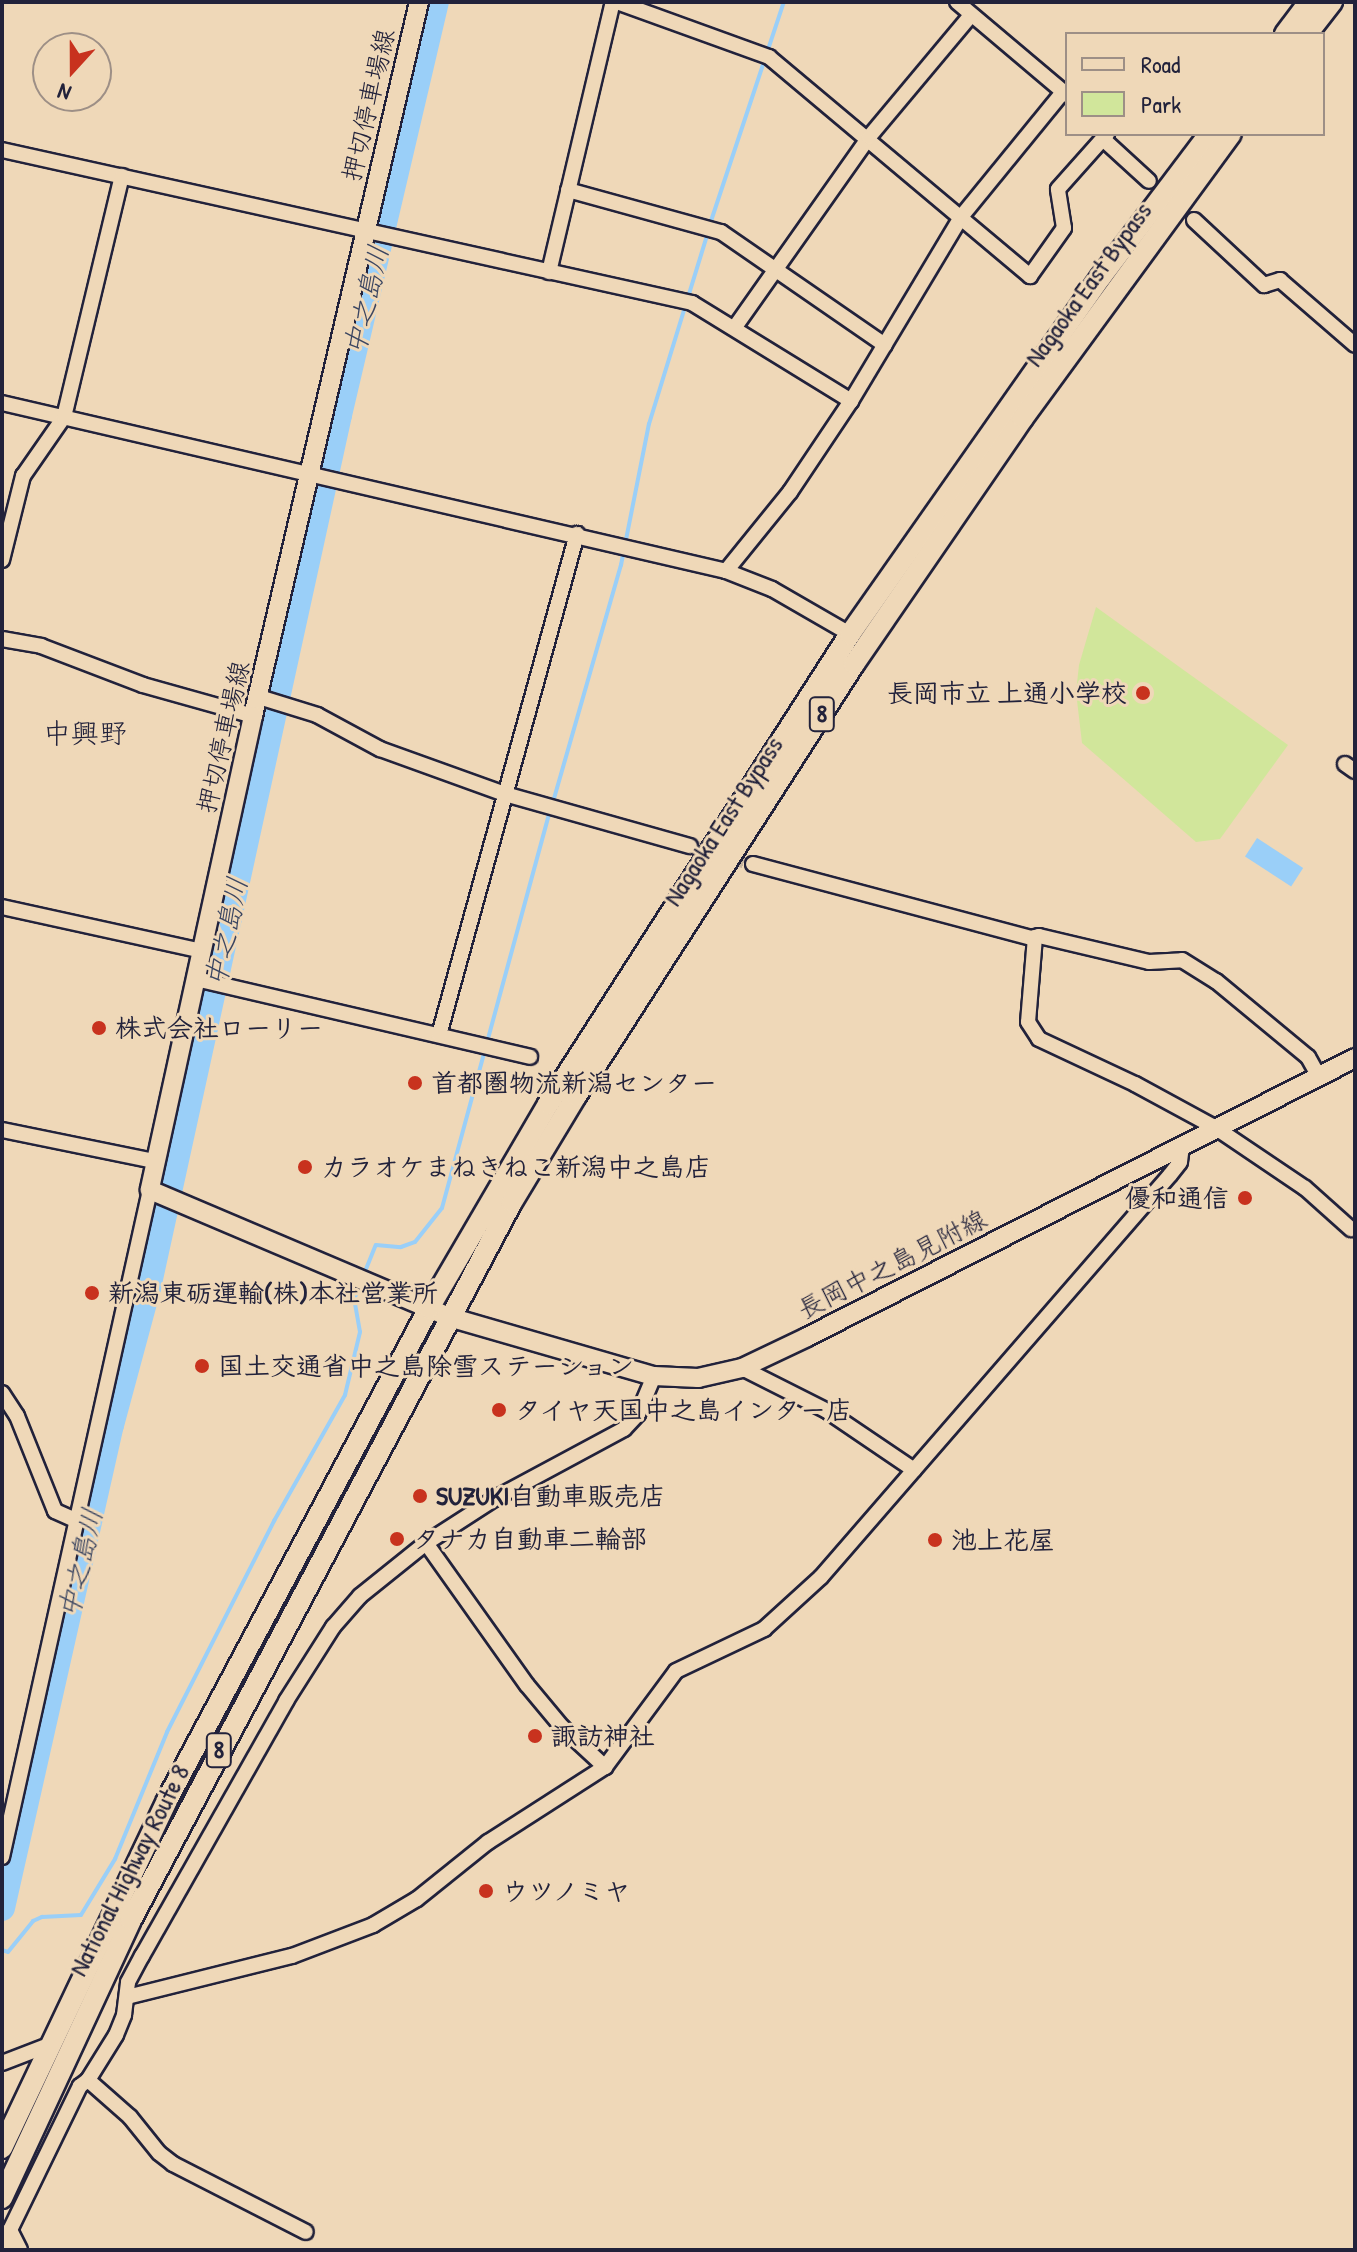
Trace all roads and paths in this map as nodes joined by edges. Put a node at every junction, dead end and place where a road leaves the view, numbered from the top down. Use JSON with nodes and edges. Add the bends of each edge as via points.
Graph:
{"nodes":[{"id":1,"x":419,"y":2,"type":"edge"},
{"id":2,"x":615,"y":2,"type":"edge"},
{"id":3,"x":957,"y":2,"type":"edge"},
{"id":4,"x":1309,"y":2,"type":"edge"},
{"id":5,"x":1332,"y":2,"type":"edge"},
{"id":6,"x":971,"y":15,"type":"junction"},
{"id":7,"x":1286,"y":32,"type":"edge"},
{"id":8,"x":1309,"y":32,"type":"edge"},
{"id":9,"x":1065,"y":93,"type":"edge"},
{"id":10,"x":1105,"y":136,"type":"edge"},
{"id":11,"x":1207,"y":136,"type":"edge"},
{"id":12,"x":1230,"y":136,"type":"edge"},
{"id":13,"x":869,"y":137,"type":"junction"},
{"id":14,"x":2,"y":150,"type":"edge"},
{"id":15,"x":122,"y":176,"type":"junction"},
{"id":16,"x":1149,"y":181,"type":"dead end"},
{"id":17,"x":568,"y":190,"type":"junction"},
{"id":18,"x":961,"y":217,"type":"junction"},
{"id":19,"x":1194,"y":220,"type":"dead end"},
{"id":20,"x":365,"y":231,"type":"junction"},
{"id":21,"x":777,"y":269,"type":"junction"},
{"id":22,"x":549,"y":272,"type":"junction"},
{"id":23,"x":735,"y":327,"type":"junction"},
{"id":24,"x":885,"y":345,"type":"junction"},
{"id":25,"x":1355,"y":345,"type":"edge"},
{"id":26,"x":851,"y":401,"type":"junction"},
{"id":27,"x":2,"y":403,"type":"edge"},
{"id":28,"x":64,"y":417,"type":"junction"},
{"id":29,"x":321,"y":478,"type":"junction"},
{"id":30,"x":577,"y":534,"type":"junction"},
{"id":31,"x":2,"y":560,"type":"edge"},
{"id":32,"x":726,"y":571,"type":"junction"},
{"id":33,"x":850,"y":634,"type":"junction"},
{"id":34,"x":2,"y":639,"type":"edge"},
{"id":35,"x":259,"y":697,"type":"junction"},
{"id":36,"x":253,"y":716,"type":"junction"},
{"id":37,"x":508,"y":795,"type":"junction"},
{"id":38,"x":690,"y":846,"type":"tunnel mouth"},
{"id":39,"x":753,"y":864,"type":"tunnel mouth"},
{"id":40,"x":2,"y":907,"type":"edge"},
{"id":41,"x":1035,"y":937,"type":"junction"},
{"id":42,"x":202,"y":951,"type":"junction"},
{"id":43,"x":196,"y":979,"type":"junction"},
{"id":44,"x":439,"y":1035,"type":"junction"},
{"id":45,"x":530,"y":1057,"type":"dead end"},
{"id":46,"x":1355,"y":1058,"type":"edge"},
{"id":47,"x":1319,"y":1077,"type":"junction"},
{"id":48,"x":1216,"y":1128,"type":"junction"},
{"id":49,"x":2,"y":1130,"type":"edge"},
{"id":50,"x":1182,"y":1146,"type":"junction"},
{"id":51,"x":154,"y":1161,"type":"junction"},
{"id":52,"x":150,"y":1190,"type":"junction"},
{"id":53,"x":1351,"y":1229,"type":"dead end"},
{"id":54,"x":429,"y":1308,"type":"junction"},
{"id":55,"x":449,"y":1317,"type":"junction"},
{"id":56,"x":742,"y":1368,"type":"junction"},
{"id":57,"x":654,"y":1376,"type":"junction"},
{"id":58,"x":2,"y":1393,"type":"edge"},
{"id":59,"x":914,"y":1470,"type":"junction"},
{"id":60,"x":77,"y":1521,"type":"junction"},
{"id":61,"x":426,"y":1543,"type":"junction"},
{"id":62,"x":605,"y":1767,"type":"junction"},
{"id":63,"x":190,"y":1804,"type":"junction"},
{"id":64,"x":218,"y":1818,"type":"junction"},
{"id":65,"x":2,"y":1857,"type":"edge"},
{"id":66,"x":127,"y":1997,"type":"junction"},
{"id":67,"x":49,"y":2045,"type":"junction"},
{"id":68,"x":2,"y":2063,"type":"edge"},
{"id":69,"x":39,"y":2065,"type":"junction"},
{"id":70,"x":88,"y":2080,"type":"junction"},
{"id":71,"x":2,"y":2125,"type":"edge"},
{"id":72,"x":2,"y":2148,"type":"edge"},
{"id":73,"x":4,"y":2195,"type":"edge"},
{"id":74,"x":10,"y":2230,"type":"junction"},
{"id":75,"x":306,"y":2232,"type":"dead end"},
{"id":76,"x":4,"y":2250,"type":"edge"},
{"id":77,"x":20,"y":2250,"type":"edge"}],
"edges":[{"from":1,"to":20,"type":"main road","name":"押切停車場線"},
{"from":2,"to":13,"type":"street","via":[[769,57]]},
{"from":2,"to":17,"type":"street"},
{"from":3,"to":6,"type":"street"},
{"from":4,"to":7,"type":"highway"},
{"from":5,"to":8,"type":"highway"},
{"from":6,"to":9,"type":"street"},
{"from":6,"to":13,"type":"street"},
{"from":9,"to":18,"type":"street"},
{"from":10,"to":16,"type":"street"},
{"from":10,"to":18,"type":"street","via":[[1058,189],[1064,228],[1030,276]]},
{"from":11,"to":33,"type":"highway","name":"Nagaoka East Bypass","number":"8","via":[[1101,277]]},
{"from":12,"to":55,"type":"highway","name":"Nagaoka East Bypass","number":"8","via":[[1023,418],[854,664],[576,1096]]},
{"from":13,"to":18,"type":"street"},
{"from":13,"to":21,"type":"street"},
{"from":14,"to":15,"type":"street"},
{"from":15,"to":20,"type":"street"},
{"from":15,"to":28,"type":"street"},
{"from":17,"to":21,"type":"street","via":[[710,227]]},
{"from":17,"to":22,"type":"street"},
{"from":18,"to":24,"type":"street"},
{"from":19,"to":25,"type":"street","via":[[1264,285],[1280,280]]},
{"from":20,"to":22,"type":"street"},
{"from":20,"to":29,"type":"main road","name":"押切停車場線"},
{"from":21,"to":23,"type":"street"},
{"from":21,"to":24,"type":"street"},
{"from":22,"to":23,"type":"street","via":[[692,303]]},
{"from":23,"to":26,"type":"street"},
{"from":24,"to":26,"type":"street"},
{"from":26,"to":32,"type":"street","via":[[790,492]]},
{"from":27,"to":28,"type":"street"},
{"from":28,"to":29,"type":"street"},
{"from":28,"to":31,"type":"street","via":[[23,476]]},
{"from":29,"to":30,"type":"street"},
{"from":29,"to":35,"type":"main road","name":"押切停車場線"},
{"from":30,"to":32,"type":"street"},
{"from":30,"to":37,"type":"street"},
{"from":32,"to":33,"type":"street","via":[[772,589]]},
{"from":33,"to":54,"type":"highway","name":"Nagaoka East Bypass","number":"8","via":[[587,1040]]},
{"from":34,"to":36,"type":"street","via":[[41,646],[143,685]]},
{"from":35,"to":36,"type":"main road","name":"押切停車場線"},
{"from":35,"to":37,"type":"street","via":[[317,715],[380,749]]},
{"from":36,"to":42,"type":"main road","name":"押切停車場線"},
{"from":37,"to":38,"type":"street"},
{"from":37,"to":44,"type":"street"},
{"from":39,"to":41,"type":"street"},
{"from":40,"to":42,"type":"street"},
{"from":41,"to":47,"type":"street","via":[[1149,962],[1182,960],[1216,981],[1308,1057]]},
{"from":41,"to":48,"type":"street","via":[[1031,1031]]},
{"from":42,"to":43,"type":"main road","name":"押切停車場線"},
{"from":43,"to":44,"type":"street"},
{"from":43,"to":51,"type":"main road","name":"押切停車場線"},
{"from":44,"to":45,"type":"street"},
{"from":46,"to":47,"type":"main road","name":"長岡中之島見附線"},
{"from":47,"to":48,"type":"main road","name":"長岡中之島見附線"},
{"from":48,"to":50,"type":"main road","name":"長岡中之島見附線"},
{"from":48,"to":53,"type":"street","via":[[1296,1181]]},
{"from":49,"to":51,"type":"street"},
{"from":50,"to":56,"type":"main road","name":"長岡中之島見附線"},
{"from":50,"to":59,"type":"street","via":[[1180,1162],[1170,1175]]},
{"from":51,"to":52,"type":"main road","name":"押切停車場線"},
{"from":52,"to":54,"type":"main road"},
{"from":52,"to":60,"type":"street"},
{"from":54,"to":55,"type":"main road","name":"長岡中之島見附線"},
{"from":54,"to":67,"type":"highway","name":"National Highway Route 8","number":"8","via":[[167,1800]]},
{"from":55,"to":57,"type":"main road","name":"長岡中之島見附線"},
{"from":55,"to":63,"type":"highway","name":"National Highway Route 8","number":"8"},
{"from":56,"to":57,"type":"main road","name":"長岡中之島見附線","via":[[698,1378]]},
{"from":56,"to":59,"type":"street","via":[[827,1411]]},
{"from":57,"to":61,"type":"street","via":[[638,1414],[624,1429],[494,1499]]},
{"from":58,"to":60,"type":"street","via":[[17,1416],[55,1511]]},
{"from":59,"to":62,"type":"street","via":[[821,1577],[775,1621],[676,1671]]},
{"from":60,"to":65,"type":"street"},
{"from":61,"to":62,"type":"street","via":[[527,1685]]},
{"from":61,"to":64,"type":"street","via":[[360,1596],[333,1627]]},
{"from":62,"to":66,"type":"street","via":[[373,1925],[292,1956]]},
{"from":63,"to":64,"type":"street"},
{"from":63,"to":73,"type":"highway","name":"National Highway Route 8","number":"8"},
{"from":64,"to":66,"type":"street","via":[[128,1982]]},
{"from":66,"to":70,"type":"street","via":[[116,2035]]},
{"from":67,"to":68,"type":"street"},
{"from":67,"to":69,"type":"highway","name":"National Highway Route 8","number":"8"},
{"from":69,"to":71,"type":"highway"},
{"from":69,"to":72,"type":"highway","name":"National Highway Route 8","number":"8"},
{"from":70,"to":74,"type":"street","via":[[80,2086]]},
{"from":70,"to":75,"type":"street","via":[[173,2164]]},
{"from":74,"to":76,"type":"street"},
{"from":74,"to":77,"type":"street"}]}
